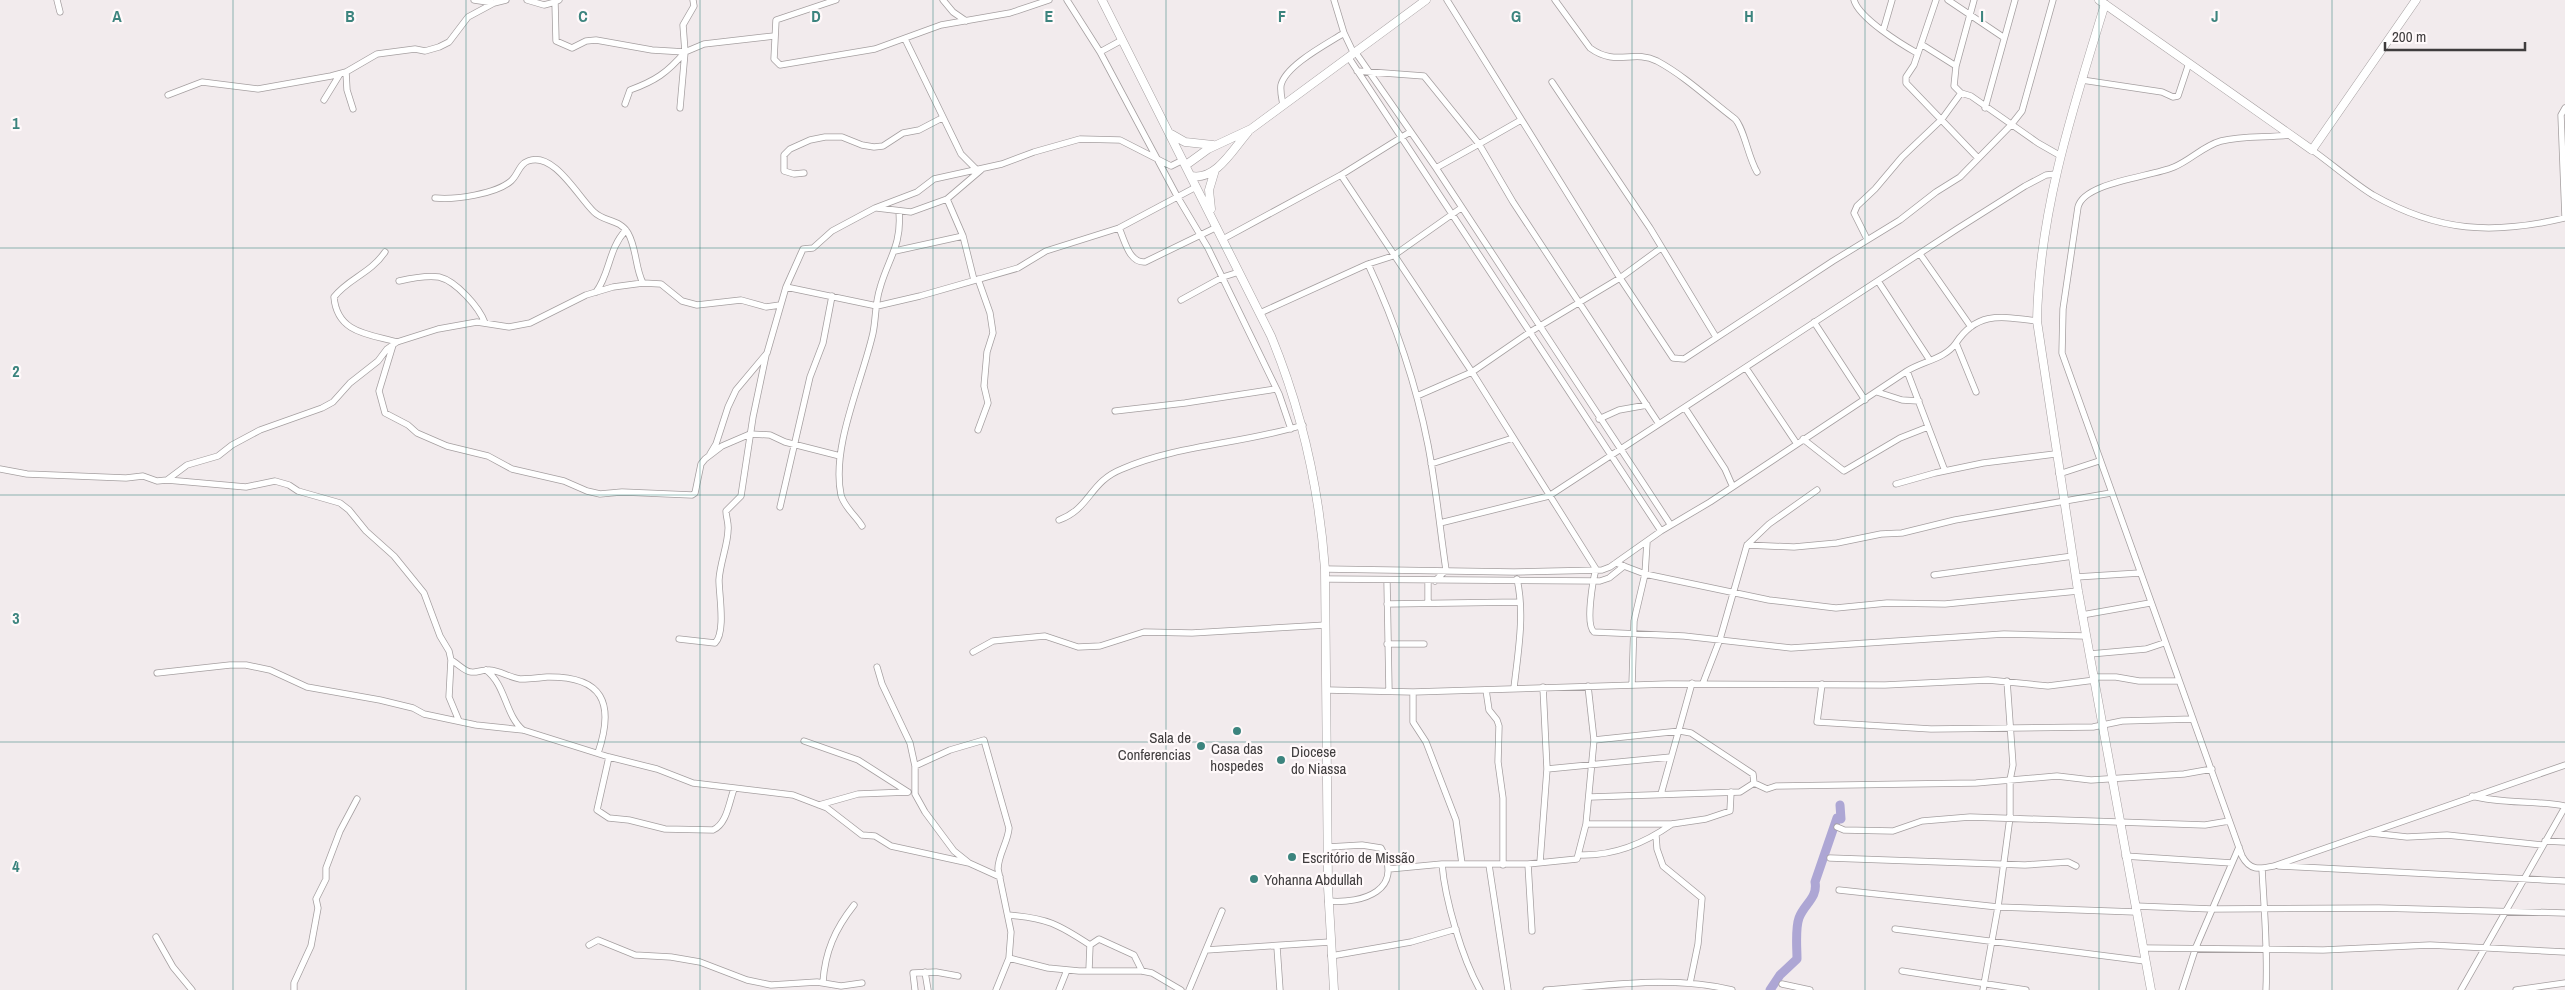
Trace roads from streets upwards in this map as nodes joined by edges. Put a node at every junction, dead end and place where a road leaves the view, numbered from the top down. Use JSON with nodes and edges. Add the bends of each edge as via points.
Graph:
{"nodes":[{"id":1,"x":57,"y":0,"type":"edge"},
{"id":2,"x":474,"y":0,"type":"edge"},
{"id":3,"x":506,"y":0,"type":"edge"},
{"id":4,"x":527,"y":0,"type":"edge"},
{"id":5,"x":693,"y":0,"type":"edge"},
{"id":6,"x":836,"y":0,"type":"edge"},
{"id":7,"x":943,"y":0,"type":"edge"},
{"id":8,"x":1049,"y":0,"type":"edge"},
{"id":9,"x":1067,"y":0,"type":"edge"},
{"id":10,"x":1102,"y":0,"type":"edge"},
{"id":11,"x":1334,"y":0,"type":"edge"},
{"id":12,"x":1412,"y":0,"type":"edge"},
{"id":13,"x":1426,"y":0,"type":"edge"},
{"id":14,"x":1447,"y":0,"type":"edge"},
{"id":15,"x":1555,"y":0,"type":"edge"},
{"id":16,"x":1854,"y":0,"type":"edge"},
{"id":17,"x":1892,"y":0,"type":"edge"},
{"id":18,"x":1936,"y":0,"type":"edge"},
{"id":19,"x":1948,"y":0,"type":"edge"},
{"id":20,"x":1974,"y":0,"type":"edge"},
{"id":21,"x":2014,"y":0,"type":"edge"},
{"id":22,"x":2053,"y":0,"type":"edge"},
{"id":23,"x":2416,"y":0,"type":"edge"},
{"id":24,"x":557,"y":1,"type":"edge"},
{"id":25,"x":2103,"y":1,"type":"edge"},
{"id":26,"x":494,"y":3,"type":"junction"},
{"id":27,"x":1415,"y":8,"type":"junction"},
{"id":28,"x":60,"y":12,"type":"dead end"},
{"id":29,"x":1969,"y":15,"type":"junction"},
{"id":30,"x":966,"y":20,"type":"junction"},
{"id":31,"x":1884,"y":31,"type":"junction"},
{"id":32,"x":1344,"y":33,"type":"junction"},
{"id":33,"x":774,"y":36,"type":"junction"},
{"id":34,"x":905,"y":38,"type":"junction"},
{"id":35,"x":2003,"y":38,"type":"junction"},
{"id":36,"x":1122,"y":40,"type":"junction"},
{"id":37,"x":1921,"y":44,"type":"junction"},
{"id":38,"x":685,"y":52,"type":"junction"},
{"id":39,"x":1100,"y":52,"type":"junction"},
{"id":40,"x":1918,"y":53,"type":"junction"},
{"id":41,"x":1353,"y":55,"type":"junction"},
{"id":42,"x":2189,"y":63,"type":"junction"},
{"id":43,"x":1956,"y":66,"type":"junction"},
{"id":44,"x":1357,"y":71,"type":"junction"},
{"id":45,"x":1369,"y":72,"type":"junction"},
{"id":46,"x":343,"y":73,"type":"junction"},
{"id":47,"x":2082,"y":80,"type":"junction"},
{"id":48,"x":1552,"y":82,"type":"dead end"},
{"id":49,"x":1961,"y":94,"type":"junction"},
{"id":50,"x":1988,"y":94,"type":"junction"},
{"id":51,"x":168,"y":95,"type":"dead end"},
{"id":52,"x":324,"y":100,"type":"dead end"},
{"id":53,"x":624,"y":104,"type":"dead end"},
{"id":54,"x":1283,"y":105,"type":"junction"},
{"id":55,"x":680,"y":108,"type":"dead end"},
{"id":56,"x":1985,"y":108,"type":"junction"},
{"id":57,"x":2565,"y":108,"type":"edge"},
{"id":58,"x":353,"y":109,"type":"dead end"},
{"id":59,"x":2000,"y":115,"type":"junction"},
{"id":60,"x":942,"y":118,"type":"junction"},
{"id":61,"x":1942,"y":119,"type":"junction"},
{"id":62,"x":1521,"y":120,"type":"junction"},
{"id":63,"x":2011,"y":126,"type":"junction"},
{"id":64,"x":1251,"y":129,"type":"junction"},
{"id":65,"x":1410,"y":132,"type":"junction"},
{"id":66,"x":1170,"y":133,"type":"junction"},
{"id":67,"x":2290,"y":135,"type":"junction"},
{"id":68,"x":1401,"y":138,"type":"junction"},
{"id":69,"x":1479,"y":144,"type":"junction"},
{"id":70,"x":1217,"y":145,"type":"junction"},
{"id":71,"x":2312,"y":150,"type":"junction"},
{"id":72,"x":2059,"y":155,"type":"junction"},
{"id":73,"x":1978,"y":158,"type":"junction"},
{"id":74,"x":1158,"y":160,"type":"junction"},
{"id":75,"x":1184,"y":163,"type":"junction"},
{"id":76,"x":1436,"y":168,"type":"junction"},
{"id":77,"x":979,"y":170,"type":"junction"},
{"id":78,"x":1215,"y":170,"type":"junction"},
{"id":79,"x":1757,"y":172,"type":"dead end"},
{"id":80,"x":804,"y":173,"type":"dead end"},
{"id":81,"x":2056,"y":174,"type":"junction"},
{"id":82,"x":1341,"y":175,"type":"junction"},
{"id":83,"x":1191,"y":176,"type":"junction"},
{"id":84,"x":1196,"y":186,"type":"junction"},
{"id":85,"x":1177,"y":196,"type":"junction"},
{"id":86,"x":435,"y":198,"type":"dead end"},
{"id":87,"x":947,"y":199,"type":"junction"},
{"id":88,"x":875,"y":208,"type":"junction"},
{"id":89,"x":1461,"y":208,"type":"junction"},
{"id":90,"x":899,"y":212,"type":"junction"},
{"id":91,"x":1451,"y":214,"type":"junction"},
{"id":92,"x":2565,"y":217,"type":"edge"},
{"id":93,"x":1216,"y":224,"type":"junction"},
{"id":94,"x":1119,"y":228,"type":"junction"},
{"id":95,"x":626,"y":230,"type":"junction"},
{"id":96,"x":962,"y":236,"type":"junction"},
{"id":97,"x":1200,"y":237,"type":"junction"},
{"id":98,"x":1223,"y":239,"type":"junction"},
{"id":99,"x":1867,"y":239,"type":"junction"},
{"id":100,"x":1662,"y":248,"type":"junction"},
{"id":101,"x":895,"y":251,"type":"junction"},
{"id":102,"x":385,"y":252,"type":"dead end"},
{"id":103,"x":1920,"y":254,"type":"junction"},
{"id":104,"x":1393,"y":256,"type":"junction"},
{"id":105,"x":1368,"y":264,"type":"junction"},
{"id":106,"x":1239,"y":272,"type":"junction"},
{"id":107,"x":1223,"y":276,"type":"junction"},
{"id":108,"x":1620,"y":278,"type":"junction"},
{"id":109,"x":976,"y":280,"type":"junction"},
{"id":110,"x":400,"y":281,"type":"dead end"},
{"id":111,"x":1878,"y":281,"type":"junction"},
{"id":112,"x":643,"y":283,"type":"junction"},
{"id":113,"x":786,"y":287,"type":"junction"},
{"id":114,"x":596,"y":292,"type":"junction"},
{"id":115,"x":832,"y":296,"type":"junction"},
{"id":116,"x":1181,"y":300,"type":"dead end"},
{"id":117,"x":1579,"y":303,"type":"junction"},
{"id":118,"x":780,"y":305,"type":"junction"},
{"id":119,"x":877,"y":306,"type":"junction"},
{"id":120,"x":1260,"y":313,"type":"junction"},
{"id":121,"x":2037,"y":321,"type":"junction"},
{"id":122,"x":1814,"y":322,"type":"junction"},
{"id":123,"x":485,"y":324,"type":"junction"},
{"id":124,"x":1538,"y":326,"type":"junction"},
{"id":125,"x":1971,"y":327,"type":"junction"},
{"id":126,"x":1530,"y":332,"type":"junction"},
{"id":127,"x":1716,"y":337,"type":"junction"},
{"id":128,"x":395,"y":343,"type":"junction"},
{"id":129,"x":1956,"y":343,"type":"junction"},
{"id":130,"x":766,"y":355,"type":"junction"},
{"id":131,"x":1929,"y":359,"type":"junction"},
{"id":132,"x":1746,"y":368,"type":"junction"},
{"id":133,"x":1907,"y":371,"type":"junction"},
{"id":134,"x":1472,"y":372,"type":"junction"},
{"id":135,"x":1575,"y":382,"type":"junction"},
{"id":136,"x":1276,"y":388,"type":"junction"},
{"id":137,"x":1568,"y":388,"type":"junction"},
{"id":138,"x":1877,"y":392,"type":"junction"},
{"id":139,"x":1976,"y":392,"type":"dead end"},
{"id":140,"x":1417,"y":396,"type":"junction"},
{"id":141,"x":1865,"y":400,"type":"junction"},
{"id":142,"x":1919,"y":402,"type":"junction"},
{"id":143,"x":1647,"y":405,"type":"junction"},
{"id":144,"x":1684,"y":408,"type":"junction"},
{"id":145,"x":1115,"y":411,"type":"dead end"},
{"id":146,"x":1599,"y":419,"type":"junction"},
{"id":147,"x":1659,"y":424,"type":"junction"},
{"id":148,"x":1303,"y":425,"type":"junction"},
{"id":149,"x":1928,"y":427,"type":"junction"},
{"id":150,"x":1291,"y":429,"type":"junction"},
{"id":151,"x":978,"y":430,"type":"dead end"},
{"id":152,"x":750,"y":434,"type":"junction"},
{"id":153,"x":1513,"y":438,"type":"junction"},
{"id":154,"x":1803,"y":439,"type":"junction"},
{"id":155,"x":1796,"y":444,"type":"junction"},
{"id":156,"x":794,"y":445,"type":"junction"},
{"id":157,"x":1620,"y":450,"type":"junction"},
{"id":158,"x":710,"y":454,"type":"junction"},
{"id":159,"x":2055,"y":454,"type":"junction"},
{"id":160,"x":840,"y":456,"type":"junction"},
{"id":161,"x":1610,"y":457,"type":"junction"},
{"id":162,"x":2099,"y":461,"type":"junction"},
{"id":163,"x":1431,"y":464,"type":"junction"},
{"id":164,"x":0,"y":469,"type":"edge"},
{"id":165,"x":1945,"y":471,"type":"junction"},
{"id":166,"x":2059,"y":474,"type":"junction"},
{"id":167,"x":167,"y":480,"type":"junction"},
{"id":168,"x":1896,"y":484,"type":"dead end"},
{"id":169,"x":1732,"y":486,"type":"junction"},
{"id":170,"x":1817,"y":490,"type":"dead end"},
{"id":171,"x":2111,"y":493,"type":"junction"},
{"id":172,"x":1549,"y":496,"type":"junction"},
{"id":173,"x":2064,"y":502,"type":"junction"},
{"id":174,"x":780,"y":507,"type":"dead end"},
{"id":175,"x":1059,"y":520,"type":"dead end"},
{"id":176,"x":1440,"y":523,"type":"junction"},
{"id":177,"x":1670,"y":524,"type":"junction"},
{"id":178,"x":862,"y":526,"type":"dead end"},
{"id":179,"x":1660,"y":531,"type":"junction"},
{"id":180,"x":1647,"y":542,"type":"junction"},
{"id":181,"x":1747,"y":545,"type":"junction"},
{"id":182,"x":2074,"y":556,"type":"junction"},
{"id":183,"x":1616,"y":563,"type":"junction"},
{"id":184,"x":1624,"y":566,"type":"junction"},
{"id":185,"x":1326,"y":569,"type":"junction"},
{"id":186,"x":1596,"y":569,"type":"junction"},
{"id":187,"x":1446,"y":570,"type":"junction"},
{"id":188,"x":1514,"y":572,"type":"junction"},
{"id":189,"x":2140,"y":573,"type":"junction"},
{"id":190,"x":1645,"y":574,"type":"junction"},
{"id":191,"x":1934,"y":575,"type":"dead end"},
{"id":192,"x":2076,"y":577,"type":"junction"},
{"id":193,"x":1326,"y":579,"type":"junction"},
{"id":194,"x":1517,"y":580,"type":"junction"},
{"id":195,"x":1593,"y":580,"type":"junction"},
{"id":196,"x":1388,"y":581,"type":"junction"},
{"id":197,"x":1432,"y":581,"type":"junction"},
{"id":198,"x":2078,"y":591,"type":"junction"},
{"id":199,"x":1734,"y":593,"type":"junction"},
{"id":200,"x":1519,"y":602,"type":"junction"},
{"id":201,"x":1428,"y":603,"type":"junction"},
{"id":202,"x":2150,"y":603,"type":"junction"},
{"id":203,"x":1387,"y":604,"type":"junction"},
{"id":204,"x":2082,"y":615,"type":"junction"},
{"id":205,"x":1326,"y":625,"type":"junction"},
{"id":206,"x":1633,"y":633,"type":"junction"},
{"id":207,"x":2086,"y":636,"type":"junction"},
{"id":208,"x":679,"y":639,"type":"dead end"},
{"id":209,"x":1720,"y":640,"type":"junction"},
{"id":210,"x":2164,"y":643,"type":"junction"},
{"id":211,"x":1387,"y":644,"type":"junction"},
{"id":212,"x":1424,"y":644,"type":"dead end"},
{"id":213,"x":973,"y":652,"type":"dead end"},
{"id":214,"x":2090,"y":654,"type":"junction"},
{"id":215,"x":451,"y":660,"type":"junction"},
{"id":216,"x":877,"y":667,"type":"dead end"},
{"id":217,"x":486,"y":670,"type":"junction"},
{"id":218,"x":157,"y":673,"type":"dead end"},
{"id":219,"x":2094,"y":679,"type":"junction"},
{"id":220,"x":2006,"y":681,"type":"junction"},
{"id":221,"x":2179,"y":681,"type":"junction"},
{"id":222,"x":1692,"y":683,"type":"junction"},
{"id":223,"x":1703,"y":683,"type":"junction"},
{"id":224,"x":1822,"y":684,"type":"junction"},
{"id":225,"x":1632,"y":685,"type":"junction"},
{"id":226,"x":1588,"y":686,"type":"junction"},
{"id":227,"x":1543,"y":687,"type":"junction"},
{"id":228,"x":1514,"y":688,"type":"junction"},
{"id":229,"x":1327,"y":690,"type":"junction"},
{"id":230,"x":1486,"y":690,"type":"junction"},
{"id":231,"x":1389,"y":691,"type":"junction"},
{"id":232,"x":1412,"y":692,"type":"junction"},
{"id":233,"x":2193,"y":719,"type":"junction"},
{"id":234,"x":459,"y":721,"type":"junction"},
{"id":235,"x":2102,"y":725,"type":"junction"},
{"id":236,"x":2011,"y":727,"type":"junction"},
{"id":237,"x":523,"y":730,"type":"junction"},
{"id":238,"x":1680,"y":731,"type":"junction"},
{"id":239,"x":1594,"y":740,"type":"junction"},
{"id":240,"x":804,"y":741,"type":"dead end"},
{"id":241,"x":598,"y":753,"type":"junction"},
{"id":242,"x":609,"y":757,"type":"junction"},
{"id":243,"x":1672,"y":758,"type":"junction"},
{"id":244,"x":1590,"y":764,"type":"junction"},
{"id":245,"x":915,"y":766,"type":"junction"},
{"id":246,"x":2564,"y":766,"type":"edge"},
{"id":247,"x":1547,"y":769,"type":"junction"},
{"id":248,"x":2212,"y":769,"type":"junction"},
{"id":249,"x":2112,"y":778,"type":"junction"},
{"id":250,"x":2010,"y":780,"type":"junction"},
{"id":251,"x":1754,"y":783,"type":"junction"},
{"id":252,"x":734,"y":790,"type":"junction"},
{"id":253,"x":908,"y":792,"type":"junction"},
{"id":254,"x":1731,"y":792,"type":"junction"},
{"id":255,"x":915,"y":794,"type":"junction"},
{"id":256,"x":1661,"y":794,"type":"junction"},
{"id":257,"x":2472,"y":796,"type":"junction"},
{"id":258,"x":1590,"y":797,"type":"junction"},
{"id":259,"x":357,"y":799,"type":"dead end"},
{"id":260,"x":818,"y":805,"type":"junction"},
{"id":261,"x":2565,"y":806,"type":"edge"},
{"id":262,"x":2010,"y":816,"type":"junction"},
{"id":263,"x":2229,"y":821,"type":"junction"},
{"id":264,"x":2119,"y":823,"type":"junction"},
{"id":265,"x":1586,"y":824,"type":"junction"},
{"id":266,"x":1672,"y":824,"type":"junction"},
{"id":267,"x":1837,"y":827,"type":"dead end"},
{"id":268,"x":2368,"y":833,"type":"junction"},
{"id":269,"x":1656,"y":836,"type":"junction"},
{"id":270,"x":2565,"y":842,"type":"edge"},
{"id":271,"x":2544,"y":843,"type":"junction"},
{"id":272,"x":1328,"y":847,"type":"junction"},
{"id":273,"x":2239,"y":848,"type":"junction"},
{"id":274,"x":1580,"y":855,"type":"junction"},
{"id":275,"x":2125,"y":856,"type":"junction"},
{"id":276,"x":1830,"y":858,"type":"dead end"},
{"id":277,"x":1540,"y":862,"type":"junction"},
{"id":278,"x":969,"y":863,"type":"junction"},
{"id":279,"x":2232,"y":863,"type":"junction"},
{"id":280,"x":1442,"y":864,"type":"junction"},
{"id":281,"x":1462,"y":864,"type":"junction"},
{"id":282,"x":1528,"y":864,"type":"junction"},
{"id":283,"x":2003,"y":864,"type":"junction"},
{"id":284,"x":1489,"y":865,"type":"junction"},
{"id":285,"x":1503,"y":865,"type":"junction"},
{"id":286,"x":2076,"y":866,"type":"dead end"},
{"id":287,"x":2274,"y":866,"type":"junction"},
{"id":288,"x":2262,"y":868,"type":"junction"},
{"id":289,"x":1389,"y":869,"type":"junction"},
{"id":290,"x":1000,"y":876,"type":"junction"},
{"id":291,"x":2526,"y":877,"type":"junction"},
{"id":292,"x":2565,"y":880,"type":"edge"},
{"id":293,"x":1839,"y":890,"type":"dead end"},
{"id":294,"x":1328,"y":901,"type":"junction"},
{"id":295,"x":854,"y":905,"type":"dead end"},
{"id":296,"x":1998,"y":906,"type":"junction"},
{"id":297,"x":2264,"y":908,"type":"junction"},
{"id":298,"x":2135,"y":909,"type":"junction"},
{"id":299,"x":2212,"y":909,"type":"junction"},
{"id":300,"x":2508,"y":910,"type":"junction"},
{"id":301,"x":1222,"y":911,"type":"dead end"},
{"id":302,"x":2565,"y":912,"type":"edge"},
{"id":303,"x":1008,"y":915,"type":"junction"},
{"id":304,"x":1456,"y":929,"type":"junction"},
{"id":305,"x":1895,"y":929,"type":"dead end"},
{"id":306,"x":1532,"y":931,"type":"dead end"},
{"id":307,"x":156,"y":937,"type":"dead end"},
{"id":308,"x":1993,"y":941,"type":"junction"},
{"id":309,"x":1330,"y":942,"type":"junction"},
{"id":310,"x":589,"y":945,"type":"dead end"},
{"id":311,"x":1090,"y":945,"type":"junction"},
{"id":312,"x":1277,"y":947,"type":"junction"},
{"id":313,"x":2196,"y":947,"type":"junction"},
{"id":314,"x":2142,"y":948,"type":"junction"},
{"id":315,"x":2485,"y":948,"type":"junction"},
{"id":316,"x":1206,"y":950,"type":"junction"},
{"id":317,"x":2268,"y":950,"type":"junction"},
{"id":318,"x":2565,"y":952,"type":"edge"},
{"id":319,"x":1331,"y":956,"type":"junction"},
{"id":320,"x":1009,"y":958,"type":"junction"},
{"id":321,"x":2145,"y":960,"type":"junction"},
{"id":322,"x":1068,"y":970,"type":"junction"},
{"id":323,"x":1089,"y":970,"type":"junction"},
{"id":324,"x":1142,"y":971,"type":"junction"},
{"id":325,"x":1902,"y":971,"type":"dead end"},
{"id":326,"x":925,"y":972,"type":"junction"},
{"id":327,"x":958,"y":976,"type":"dead end"},
{"id":328,"x":824,"y":982,"type":"junction"},
{"id":329,"x":862,"y":982,"type":"dead end"},
{"id":330,"x":1690,"y":983,"type":"junction"},
{"id":331,"x":2565,"y":983,"type":"edge"},
{"id":332,"x":1782,"y":984,"type":"dead end"},
{"id":333,"x":785,"y":987,"type":"edge"},
{"id":334,"x":1984,"y":987,"type":"edge"},
{"id":335,"x":192,"y":990,"type":"edge"},
{"id":336,"x":294,"y":990,"type":"edge"},
{"id":337,"x":916,"y":990,"type":"edge"},
{"id":338,"x":928,"y":990,"type":"edge"},
{"id":339,"x":996,"y":990,"type":"edge"},
{"id":340,"x":1059,"y":990,"type":"edge"},
{"id":341,"x":1181,"y":990,"type":"edge"},
{"id":342,"x":1189,"y":990,"type":"edge"},
{"id":343,"x":1280,"y":990,"type":"edge"},
{"id":344,"x":1334,"y":990,"type":"edge"},
{"id":345,"x":1480,"y":990,"type":"edge"},
{"id":346,"x":1508,"y":990,"type":"edge"},
{"id":347,"x":1546,"y":990,"type":"edge"},
{"id":348,"x":1732,"y":990,"type":"edge"},
{"id":349,"x":1810,"y":990,"type":"edge"},
{"id":350,"x":2026,"y":990,"type":"edge"},
{"id":351,"x":2151,"y":990,"type":"edge"},
{"id":352,"x":2182,"y":990,"type":"edge"},
{"id":353,"x":2266,"y":990,"type":"edge"},
{"id":354,"x":2461,"y":990,"type":"edge"},
{"id":355,"x":2516,"y":990,"type":"edge"}],
"edges":[{"from":1,"to":28,"type":"street"},
{"from":2,"to":26,"type":"street"},
{"from":3,"to":26,"type":"street"},
{"from":4,"to":24,"type":"street","via":[[544,5]]},
{"from":5,"to":38,"type":"street","via":[[694,6],[683,25]]},
{"from":6,"to":33,"type":"street","via":[[776,20]]},
{"from":7,"to":30,"type":"street","via":[[952,12]]},
{"from":8,"to":30,"type":"street","via":[[1010,13]]},
{"from":9,"to":39,"type":"street"},
{"from":10,"to":36,"type":"street"},
{"from":11,"to":32,"type":"street"},
{"from":12,"to":27,"type":"street"},
{"from":13,"to":27,"type":"street"},
{"from":14,"to":62,"type":"street"},
{"from":15,"to":79,"type":"street","via":[[1596,53],[1604,57],[1641,57],[1657,61],[1735,119],[1742,129],[1745,146]]},
{"from":16,"to":31,"type":"street","via":[[1855,6]]},
{"from":17,"to":31,"type":"street"},
{"from":18,"to":37,"type":"street"},
{"from":19,"to":29,"type":"street"},
{"from":20,"to":29,"type":"street"},
{"from":21,"to":35,"type":"street"},
{"from":22,"to":63,"type":"street","via":[[2024,103]]},
{"from":23,"to":71,"type":"street"},
{"from":24,"to":38,"type":"street","via":[[555,36],[558,43],[565,46],[576,47],[596,40]]},
{"from":25,"to":42,"type":"street"},
{"from":25,"to":47,"type":"street"},
{"from":26,"to":46,"type":"street","via":[[468,17],[450,42],[425,51],[415,49],[378,54]]},
{"from":27,"to":41,"type":"street"},
{"from":29,"to":35,"type":"street"},
{"from":29,"to":43,"type":"street"},
{"from":30,"to":34,"type":"street"},
{"from":31,"to":40,"type":"street","via":[[1890,38]]},
{"from":32,"to":41,"type":"street"},
{"from":32,"to":54,"type":"street","via":[[1288,73],[1282,84]]},
{"from":33,"to":34,"type":"street","via":[[774,59],[780,65],[875,49]]},
{"from":33,"to":38,"type":"street","via":[[704,44]]},
{"from":34,"to":60,"type":"street"},
{"from":35,"to":50,"type":"street"},
{"from":36,"to":39,"type":"street"},
{"from":36,"to":66,"type":"street"},
{"from":37,"to":40,"type":"street"},
{"from":37,"to":43,"type":"street"},
{"from":38,"to":53,"type":"street","via":[[654,81],[630,90]]},
{"from":38,"to":55,"type":"street"},
{"from":39,"to":74,"type":"street"},
{"from":40,"to":61,"type":"street","via":[[1906,83]]},
{"from":41,"to":44,"type":"street"},
{"from":41,"to":45,"type":"street"},
{"from":41,"to":54,"type":"street"},
{"from":42,"to":47,"type":"street","via":[[2178,96],[2172,97],[2162,92]]},
{"from":42,"to":67,"type":"street"},
{"from":43,"to":49,"type":"street","via":[[1952,83]]},
{"from":44,"to":45,"type":"street"},
{"from":44,"to":68,"type":"street"},
{"from":45,"to":65,"type":"street"},
{"from":45,"to":69,"type":"street","via":[[1424,76]]},
{"from":46,"to":51,"type":"street","via":[[258,88],[202,82]]},
{"from":46,"to":52,"type":"street"},
{"from":46,"to":58,"type":"street"},
{"from":47,"to":72,"type":"street"},
{"from":48,"to":100,"type":"street"},
{"from":49,"to":56,"type":"street","via":[[1970,96]]},
{"from":49,"to":61,"type":"street"},
{"from":50,"to":56,"type":"street"},
{"from":50,"to":59,"type":"street"},
{"from":54,"to":64,"type":"street"},
{"from":56,"to":59,"type":"street"},
{"from":57,"to":92,"type":"street","via":[[2561,114]]},
{"from":59,"to":63,"type":"street"},
{"from":60,"to":77,"type":"street","via":[[960,154]]},
{"from":60,"to":80,"type":"street","via":[[919,130],[903,133],[883,146],[868,146],[842,137],[810,140],[784,155],[784,171]]},
{"from":61,"to":73,"type":"street"},
{"from":61,"to":99,"type":"street","via":[[1857,206],[1854,213]]},
{"from":62,"to":69,"type":"street"},
{"from":62,"to":108,"type":"street"},
{"from":63,"to":72,"type":"street"},
{"from":63,"to":73,"type":"street"},
{"from":64,"to":70,"type":"street"},
{"from":64,"to":78,"type":"street"},
{"from":65,"to":68,"type":"street"},
{"from":65,"to":76,"type":"street"},
{"from":66,"to":70,"type":"street","via":[[1185,142]]},
{"from":66,"to":75,"type":"street"},
{"from":67,"to":71,"type":"street"},
{"from":67,"to":162,"type":"street","via":[[2246,136],[2210,144],[2158,174],[2102,187],[2080,201],[2063,309],[2062,354]]},
{"from":68,"to":82,"type":"street"},
{"from":68,"to":91,"type":"street"},
{"from":69,"to":76,"type":"street"},
{"from":69,"to":117,"type":"street"},
{"from":70,"to":75,"type":"street"},
{"from":71,"to":92,"type":"street","via":[[2372,194],[2433,221],[2478,229],[2500,229]]},
{"from":72,"to":81,"type":"street"},
{"from":73,"to":99,"type":"street","via":[[1960,178]]},
{"from":74,"to":75,"type":"street","via":[[1171,166]]},
{"from":74,"to":77,"type":"street","via":[[1120,140],[1080,139]]},
{"from":74,"to":85,"type":"street"},
{"from":75,"to":83,"type":"street"},
{"from":76,"to":89,"type":"street"},
{"from":77,"to":87,"type":"street"},
{"from":77,"to":88,"type":"street","via":[[934,179],[917,192]]},
{"from":78,"to":83,"type":"street","via":[[1204,176]]},
{"from":78,"to":93,"type":"street","via":[[1209,190]]},
{"from":81,"to":103,"type":"street","via":[[2046,175],[2025,186]]},
{"from":81,"to":121,"type":"street","via":[[2037,286]]},
{"from":82,"to":98,"type":"street"},
{"from":82,"to":104,"type":"street"},
{"from":83,"to":84,"type":"street"},
{"from":84,"to":85,"type":"street"},
{"from":84,"to":93,"type":"street"},
{"from":85,"to":94,"type":"street"},
{"from":85,"to":97,"type":"street"},
{"from":86,"to":95,"type":"street","via":[[489,193],[510,182],[522,164],[538,160],[563,175],[594,212],[619,223]]},
{"from":87,"to":90,"type":"street","via":[[911,212]]},
{"from":87,"to":96,"type":"street"},
{"from":88,"to":90,"type":"street"},
{"from":88,"to":113,"type":"street","via":[[832,231],[812,248],[803,249]]},
{"from":89,"to":91,"type":"street"},
{"from":89,"to":124,"type":"street"},
{"from":90,"to":101,"type":"street","via":[[900,234]]},
{"from":91,"to":104,"type":"street"},
{"from":91,"to":126,"type":"street"},
{"from":93,"to":97,"type":"street"},
{"from":93,"to":98,"type":"street"},
{"from":94,"to":97,"type":"street","via":[[1132,258],[1140,263]]},
{"from":94,"to":109,"type":"street","via":[[1046,251],[1018,268]]},
{"from":95,"to":112,"type":"street","via":[[638,258]]},
{"from":95,"to":114,"type":"street","via":[[614,245]]},
{"from":96,"to":101,"type":"street"},
{"from":96,"to":109,"type":"street"},
{"from":97,"to":107,"type":"street"},
{"from":98,"to":106,"type":"street"},
{"from":99,"to":127,"type":"street"},
{"from":100,"to":108,"type":"street"},
{"from":100,"to":127,"type":"street"},
{"from":101,"to":119,"type":"street","via":[[879,289]]},
{"from":102,"to":128,"type":"street","via":[[369,271],[340,289],[334,296],[335,308],[340,319],[354,329]]},
{"from":103,"to":111,"type":"street"},
{"from":103,"to":125,"type":"street"},
{"from":104,"to":105,"type":"street"},
{"from":104,"to":134,"type":"street"},
{"from":105,"to":120,"type":"street"},
{"from":105,"to":140,"type":"street","via":[[1387,306]]},
{"from":106,"to":107,"type":"street"},
{"from":106,"to":120,"type":"street"},
{"from":107,"to":116,"type":"street"},
{"from":107,"to":136,"type":"street"},
{"from":108,"to":117,"type":"street"},
{"from":108,"to":127,"type":"street","via":[[1673,358],[1684,359]]},
{"from":109,"to":119,"type":"street"},
{"from":109,"to":151,"type":"street","via":[[990,312],[993,333],[987,352],[984,386],[988,403]]},
{"from":110,"to":123,"type":"street","via":[[424,277],[446,280],[474,303]]},
{"from":111,"to":122,"type":"street"},
{"from":111,"to":131,"type":"street"},
{"from":112,"to":114,"type":"street"},
{"from":112,"to":118,"type":"street","via":[[661,284],[682,301],[697,305],[741,300],[766,307]]},
{"from":113,"to":115,"type":"street"},
{"from":113,"to":118,"type":"street"},
{"from":114,"to":123,"type":"street","via":[[557,307],[530,323],[508,327]]},
{"from":115,"to":119,"type":"street"},
{"from":115,"to":156,"type":"street","via":[[823,343],[810,377]]},
{"from":117,"to":124,"type":"street"},
{"from":117,"to":143,"type":"street"},
{"from":118,"to":130,"type":"street"},
{"from":119,"to":160,"type":"street","via":[[873,334],[852,402]]},
{"from":120,"to":148,"type":"street","via":[[1288,378]]},
{"from":121,"to":125,"type":"street","via":[[1997,316]]},
{"from":121,"to":159,"type":"street"},
{"from":122,"to":132,"type":"street"},
{"from":122,"to":141,"type":"street"},
{"from":123,"to":128,"type":"street","via":[[477,322],[438,329]]},
{"from":124,"to":126,"type":"street"},
{"from":124,"to":135,"type":"street"},
{"from":125,"to":129,"type":"street"},
{"from":126,"to":134,"type":"street"},
{"from":126,"to":137,"type":"street"},
{"from":128,"to":158,"type":"street","via":[[379,391],[385,413],[447,446],[488,456],[512,469],[564,481],[600,494],[692,496],[701,464]]},
{"from":128,"to":167,"type":"street","via":[[333,402],[260,430],[218,456],[187,466]]},
{"from":129,"to":131,"type":"street","via":[[1950,352]]},
{"from":129,"to":139,"type":"street"},
{"from":130,"to":152,"type":"street"},
{"from":130,"to":158,"type":"street","via":[[736,390]]},
{"from":131,"to":133,"type":"street"},
{"from":132,"to":144,"type":"street"},
{"from":132,"to":155,"type":"street"},
{"from":133,"to":138,"type":"street"},
{"from":133,"to":142,"type":"street"},
{"from":134,"to":140,"type":"street"},
{"from":134,"to":153,"type":"street"},
{"from":135,"to":137,"type":"street"},
{"from":135,"to":146,"type":"street"},
{"from":136,"to":145,"type":"street"},
{"from":136,"to":150,"type":"street"},
{"from":137,"to":161,"type":"street"},
{"from":138,"to":141,"type":"street"},
{"from":138,"to":142,"type":"street"},
{"from":140,"to":163,"type":"street"},
{"from":141,"to":154,"type":"street"},
{"from":142,"to":149,"type":"street"},
{"from":143,"to":146,"type":"street","via":[[1619,410]]},
{"from":143,"to":147,"type":"street"},
{"from":144,"to":147,"type":"street"},
{"from":144,"to":169,"type":"street"},
{"from":146,"to":157,"type":"street"},
{"from":147,"to":157,"type":"street"},
{"from":148,"to":150,"type":"street"},
{"from":148,"to":185,"type":"street","via":[[1318,500]]},
{"from":149,"to":154,"type":"street","via":[[1900,438],[1844,471]]},
{"from":149,"to":165,"type":"street"},
{"from":150,"to":175,"type":"street","via":[[1154,456],[1106,477],[1073,515]]},
{"from":152,"to":156,"type":"street","via":[[770,435]]},
{"from":152,"to":158,"type":"street"},
{"from":152,"to":208,"type":"street","via":[[741,496],[726,511],[728,530],[719,581],[722,598],[719,637],[712,643]]},
{"from":153,"to":163,"type":"street"},
{"from":153,"to":172,"type":"street"},
{"from":154,"to":155,"type":"street"},
{"from":155,"to":169,"type":"street"},
{"from":156,"to":160,"type":"street"},
{"from":156,"to":174,"type":"street"},
{"from":157,"to":161,"type":"street"},
{"from":157,"to":177,"type":"street"},
{"from":159,"to":165,"type":"street"},
{"from":159,"to":166,"type":"street"},
{"from":160,"to":178,"type":"street","via":[[839,482],[843,501]]},
{"from":161,"to":172,"type":"street"},
{"from":161,"to":179,"type":"street"},
{"from":162,"to":166,"type":"street"},
{"from":162,"to":171,"type":"street"},
{"from":163,"to":176,"type":"street"},
{"from":164,"to":167,"type":"street","via":[[27,474],[143,476],[151,480]]},
{"from":165,"to":168,"type":"street"},
{"from":166,"to":173,"type":"street"},
{"from":167,"to":215,"type":"street","via":[[246,487],[275,481],[350,510],[366,531],[398,560],[424,593]]},
{"from":169,"to":177,"type":"street"},
{"from":170,"to":181,"type":"street","via":[[1769,524]]},
{"from":171,"to":173,"type":"street"},
{"from":171,"to":189,"type":"street"},
{"from":172,"to":176,"type":"street"},
{"from":172,"to":186,"type":"street"},
{"from":173,"to":181,"type":"street","via":[[1955,520],[1902,533],[1812,546]]},
{"from":173,"to":182,"type":"street"},
{"from":176,"to":187,"type":"street"},
{"from":177,"to":179,"type":"street"},
{"from":179,"to":180,"type":"street"},
{"from":180,"to":183,"type":"street"},
{"from":180,"to":190,"type":"street"},
{"from":181,"to":199,"type":"street"},
{"from":182,"to":191,"type":"street"},
{"from":182,"to":192,"type":"street"},
{"from":183,"to":184,"type":"street"},
{"from":183,"to":186,"type":"street","via":[[1602,570]]},
{"from":184,"to":190,"type":"street"},
{"from":184,"to":195,"type":"street","via":[[1609,578]]},
{"from":185,"to":187,"type":"street"},
{"from":185,"to":193,"type":"street"},
{"from":186,"to":188,"type":"street"},
{"from":186,"to":195,"type":"street"},
{"from":187,"to":188,"type":"street"},
{"from":187,"to":197,"type":"street"},
{"from":188,"to":194,"type":"street"},
{"from":189,"to":192,"type":"street"},
{"from":189,"to":202,"type":"street"},
{"from":190,"to":199,"type":"street"},
{"from":190,"to":206,"type":"street"},
{"from":192,"to":198,"type":"street"},
{"from":193,"to":196,"type":"street"},
{"from":193,"to":205,"type":"street"},
{"from":194,"to":195,"type":"street"},
{"from":194,"to":197,"type":"street"},
{"from":194,"to":200,"type":"street"},
{"from":195,"to":206,"type":"street","via":[[1590,629],[1594,632]]},
{"from":196,"to":197,"type":"street"},
{"from":196,"to":203,"type":"street"},
{"from":197,"to":201,"type":"street"},
{"from":198,"to":199,"type":"street","via":[[1944,604],[1887,602],[1836,608]]},
{"from":198,"to":204,"type":"street"},
{"from":199,"to":209,"type":"street"},
{"from":200,"to":201,"type":"street"},
{"from":200,"to":228,"type":"street","via":[[1521,634]]},
{"from":201,"to":203,"type":"street"},
{"from":202,"to":204,"type":"street"},
{"from":202,"to":210,"type":"street"},
{"from":203,"to":211,"type":"street"},
{"from":204,"to":207,"type":"street"},
{"from":205,"to":213,"type":"street","via":[[1192,633],[1144,632],[1100,646],[1078,646],[1045,636],[993,641]]},
{"from":205,"to":229,"type":"street"},
{"from":206,"to":209,"type":"street"},
{"from":206,"to":225,"type":"street"},
{"from":207,"to":209,"type":"street","via":[[2004,634],[1791,648]]},
{"from":207,"to":214,"type":"street"},
{"from":209,"to":223,"type":"street"},
{"from":210,"to":214,"type":"street","via":[[2146,649]]},
{"from":210,"to":221,"type":"street"},
{"from":211,"to":212,"type":"street"},
{"from":211,"to":231,"type":"street"},
{"from":214,"to":219,"type":"street"},
{"from":215,"to":217,"type":"street","via":[[471,672]]},
{"from":215,"to":234,"type":"street","via":[[450,697]]},
{"from":216,"to":245,"type":"street","via":[[910,743]]},
{"from":217,"to":237,"type":"street","via":[[495,677],[516,724]]},
{"from":217,"to":241,"type":"street","via":[[520,679],[588,682],[604,699],[606,708],[605,733]]},
{"from":218,"to":234,"type":"street","via":[[246,665],[270,670],[307,687],[380,700]]},
{"from":219,"to":220,"type":"street","via":[[2048,686]]},
{"from":219,"to":221,"type":"street","via":[[2116,677],[2139,681]]},
{"from":219,"to":235,"type":"street"},
{"from":220,"to":224,"type":"street"},
{"from":220,"to":236,"type":"street"},
{"from":221,"to":233,"type":"street"},
{"from":222,"to":223,"type":"street"},
{"from":222,"to":225,"type":"street"},
{"from":222,"to":238,"type":"street"},
{"from":223,"to":224,"type":"street"},
{"from":224,"to":236,"type":"street","via":[[1817,722],[1886,728]]},
{"from":225,"to":226,"type":"street"},
{"from":226,"to":227,"type":"street"},
{"from":226,"to":239,"type":"street"},
{"from":227,"to":228,"type":"street"},
{"from":227,"to":247,"type":"street"},
{"from":228,"to":230,"type":"street"},
{"from":229,"to":231,"type":"street"},
{"from":229,"to":272,"type":"street"},
{"from":230,"to":232,"type":"street"},
{"from":230,"to":285,"type":"street","via":[[1489,710],[1499,726]]},
{"from":231,"to":232,"type":"street"},
{"from":232,"to":281,"type":"street","via":[[1413,722],[1426,742],[1456,820]]},
{"from":233,"to":235,"type":"street","via":[[2122,720]]},
{"from":233,"to":248,"type":"street"},
{"from":234,"to":237,"type":"street"},
{"from":235,"to":236,"type":"street"},
{"from":235,"to":249,"type":"street"},
{"from":236,"to":250,"type":"street","via":[[2014,765]]},
{"from":237,"to":241,"type":"street"},
{"from":238,"to":239,"type":"street"},
{"from":238,"to":243,"type":"street"},
{"from":238,"to":251,"type":"street","via":[[1691,733],[1736,761],[1753,774]]},
{"from":239,"to":244,"type":"street"},
{"from":240,"to":253,"type":"street","via":[[863,763]]},
{"from":241,"to":242,"type":"street"},
{"from":242,"to":252,"type":"street","via":[[657,768],[692,784]]},
{"from":242,"to":252,"type":"street","via":[[597,810],[609,818],[665,829],[713,830],[723,820]]},
{"from":243,"to":244,"type":"street"},
{"from":243,"to":256,"type":"street"},
{"from":244,"to":247,"type":"street"},
{"from":244,"to":258,"type":"street"},
{"from":245,"to":255,"type":"street"},
{"from":245,"to":290,"type":"street","via":[[950,750],[984,740],[1009,828],[998,862]]},
{"from":246,"to":257,"type":"street"},
{"from":247,"to":277,"type":"street"},
{"from":248,"to":249,"type":"street"},
{"from":248,"to":263,"type":"street"},
{"from":249,"to":250,"type":"street","via":[[2091,780],[2057,776]]},
{"from":249,"to":264,"type":"street"},
{"from":250,"to":251,"type":"street","via":[[1776,786],[1767,789]]},
{"from":250,"to":262,"type":"street"},
{"from":251,"to":254,"type":"street","via":[[1740,792]]},
{"from":252,"to":260,"type":"street","via":[[793,795]]},
{"from":253,"to":255,"type":"street"},
{"from":253,"to":260,"type":"street","via":[[858,794]]},
{"from":254,"to":256,"type":"street"},
{"from":254,"to":266,"type":"street","via":[[1730,811],[1706,819]]},
{"from":255,"to":278,"type":"street","via":[[948,844]]},
{"from":256,"to":258,"type":"street"},
{"from":257,"to":261,"type":"street"},
{"from":257,"to":268,"type":"street"},
{"from":258,"to":265,"type":"street"},
{"from":259,"to":336,"type":"street","via":[[326,868],[326,879],[316,899],[318,908],[311,946]]},
{"from":260,"to":278,"type":"street","via":[[835,813],[862,836],[875,836],[891,846]]},
{"from":261,"to":271,"type":"street"},
{"from":262,"to":264,"type":"street"},
{"from":262,"to":267,"type":"street","via":[[1922,821],[1893,831]]},
{"from":262,"to":283,"type":"street"},
{"from":263,"to":264,"type":"street","via":[[2205,824]]},
{"from":263,"to":273,"type":"street"},
{"from":264,"to":275,"type":"street"},
{"from":265,"to":266,"type":"street"},
{"from":265,"to":274,"type":"street"},
{"from":266,"to":269,"type":"street"},
{"from":268,"to":271,"type":"street"},
{"from":268,"to":287,"type":"street"},
{"from":269,"to":274,"type":"street","via":[[1607,854]]},
{"from":269,"to":330,"type":"street","via":[[1663,866],[1702,898]]},
{"from":270,"to":271,"type":"street"},
{"from":271,"to":291,"type":"street"},
{"from":272,"to":289,"type":"street","via":[[1374,845],[1381,848]]},
{"from":272,"to":294,"type":"street"},
{"from":273,"to":279,"type":"street"},
{"from":273,"to":288,"type":"street","via":[[2248,866]]},
{"from":274,"to":277,"type":"street","via":[[1573,861]]},
{"from":275,"to":279,"type":"street"},
{"from":275,"to":298,"type":"street"},
{"from":276,"to":283,"type":"street"},
{"from":277,"to":282,"type":"street"},
{"from":278,"to":290,"type":"street"},
{"from":279,"to":299,"type":"street"},
{"from":280,"to":281,"type":"street"},
{"from":280,"to":289,"type":"street"},
{"from":280,"to":304,"type":"street"},
{"from":281,"to":284,"type":"street"},
{"from":282,"to":285,"type":"street"},
{"from":282,"to":306,"type":"street"},
{"from":283,"to":286,"type":"street","via":[[2068,862]]},
{"from":283,"to":296,"type":"street"},
{"from":284,"to":285,"type":"street"},
{"from":284,"to":346,"type":"street"},
{"from":287,"to":288,"type":"street"},
{"from":287,"to":291,"type":"street"},
{"from":288,"to":297,"type":"street"},
{"from":289,"to":294,"type":"street","via":[[1384,886],[1377,892],[1365,897]]},
{"from":290,"to":303,"type":"street"},
{"from":291,"to":292,"type":"street"},
{"from":291,"to":300,"type":"street"},
{"from":293,"to":296,"type":"street"},
{"from":294,"to":309,"type":"street"},
{"from":295,"to":328,"type":"street","via":[[836,929],[830,944]]},
{"from":296,"to":298,"type":"street"},
{"from":296,"to":308,"type":"street"},
{"from":297,"to":299,"type":"street"},
{"from":297,"to":300,"type":"street"},
{"from":297,"to":317,"type":"street"},
{"from":298,"to":299,"type":"street"},
{"from":298,"to":314,"type":"street"},
{"from":299,"to":313,"type":"street"},
{"from":300,"to":302,"type":"street"},
{"from":300,"to":315,"type":"street"},
{"from":301,"to":316,"type":"street"},
{"from":303,"to":311,"type":"street","via":[[1040,918]]},
{"from":303,"to":320,"type":"street","via":[[1011,932]]},
{"from":304,"to":319,"type":"street","via":[[1411,942]]},
{"from":304,"to":345,"type":"street"},
{"from":305,"to":308,"type":"street"},
{"from":307,"to":335,"type":"street","via":[[173,967]]},
{"from":308,"to":321,"type":"street"},
{"from":308,"to":334,"type":"street"},
{"from":309,"to":312,"type":"street"},
{"from":309,"to":319,"type":"street"},
{"from":310,"to":333,"type":"street","via":[[598,940],[635,955],[683,958],[747,980]]},
{"from":311,"to":323,"type":"street"},
{"from":311,"to":324,"type":"street","via":[[1098,939],[1134,955]]},
{"from":312,"to":316,"type":"street"},
{"from":312,"to":343,"type":"street"},
{"from":313,"to":314,"type":"street"},
{"from":313,"to":317,"type":"street"},
{"from":313,"to":352,"type":"street"},
{"from":314,"to":321,"type":"street"},
{"from":315,"to":317,"type":"street","via":[[2398,945]]},
{"from":315,"to":318,"type":"street"},
{"from":315,"to":354,"type":"street"},
{"from":316,"to":342,"type":"street"},
{"from":317,"to":353,"type":"street"},
{"from":319,"to":344,"type":"street"},
{"from":320,"to":322,"type":"street"},
{"from":320,"to":339,"type":"street"},
{"from":321,"to":351,"type":"street"},
{"from":322,"to":323,"type":"street"},
{"from":322,"to":340,"type":"street"},
{"from":323,"to":324,"type":"street"},
{"from":324,"to":341,"type":"street","via":[[1152,973]]},
{"from":325,"to":334,"type":"street"},
{"from":326,"to":327,"type":"street"},
{"from":326,"to":337,"type":"street","via":[[913,973]]},
{"from":326,"to":338,"type":"street"},
{"from":328,"to":329,"type":"street","via":[[841,986]]},
{"from":328,"to":333,"type":"street"},
{"from":330,"to":347,"type":"street","via":[[1636,982]]},
{"from":330,"to":348,"type":"street"},
{"from":331,"to":355,"type":"street"},
{"from":332,"to":349,"type":"street"},
{"from":334,"to":350,"type":"street"}]}
